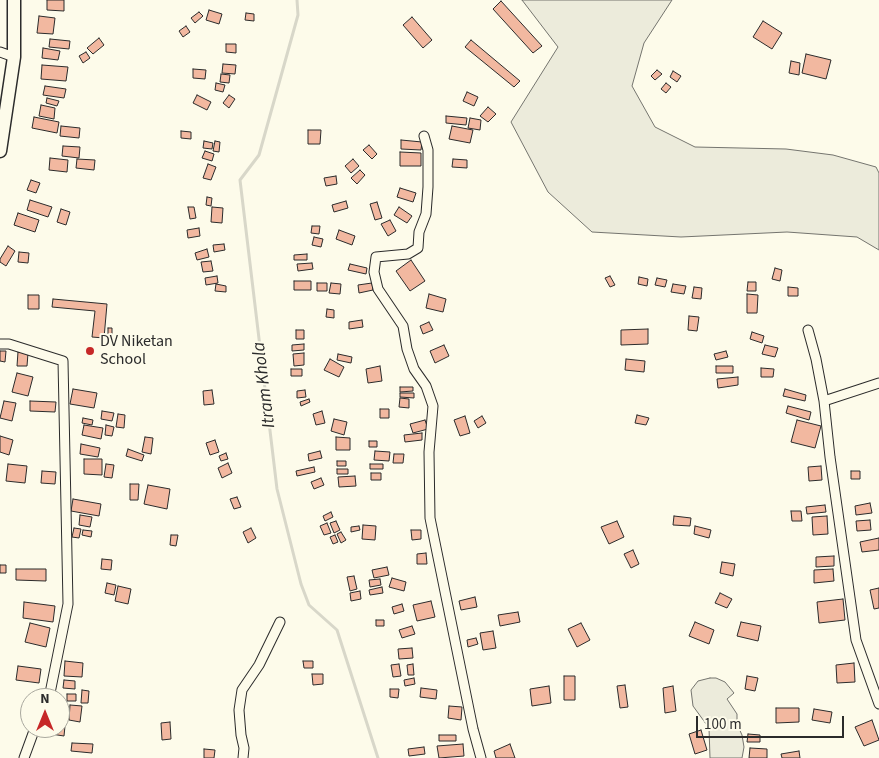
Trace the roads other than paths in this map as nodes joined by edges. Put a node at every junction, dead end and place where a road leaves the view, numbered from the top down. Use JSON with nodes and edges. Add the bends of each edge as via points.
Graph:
{"nodes":[{"id":1,"x":14,"y":0,"type":"edge"},
{"id":2,"x":0,"y":52,"type":"edge"},
{"id":3,"x":14,"y":57,"type":"junction"},
{"id":4,"x":424,"y":136,"type":"dead end"},
{"id":5,"x":0,"y":150,"type":"edge"},
{"id":6,"x":808,"y":330,"type":"dead end"},
{"id":7,"x":0,"y":344,"type":"edge"},
{"id":8,"x":879,"y":383,"type":"edge"},
{"id":9,"x":824,"y":401,"type":"junction"},
{"id":10,"x":280,"y":622,"type":"dead end"},
{"id":11,"x":51,"y":688,"type":"edge"},
{"id":12,"x":879,"y":704,"type":"edge"},
{"id":13,"x":31,"y":738,"type":"edge"},
{"id":14,"x":24,"y":758,"type":"edge"},
{"id":15,"x":243,"y":758,"type":"edge"},
{"id":16,"x":481,"y":758,"type":"edge"}],
"edges":[{"from":1,"to":3,"type":"main road"},
{"from":2,"to":3,"type":"street"},
{"from":3,"to":5,"type":"main road"},
{"from":4,"to":16,"type":"street","via":[[428,150],[428,187],[418,248],[408,254],[376,257],[374,272],[378,289],[403,326],[414,369],[426,386],[433,406],[428,452],[430,518]]},
{"from":6,"to":9,"type":"street"},
{"from":7,"to":11,"type":"street","via":[[63,361],[68,604]]},
{"from":8,"to":9,"type":"street"},
{"from":9,"to":12,"type":"street","via":[[856,640]]},
{"from":10,"to":15,"type":"street","via":[[242,690],[239,710]]},
{"from":13,"to":14,"type":"street"}]}
